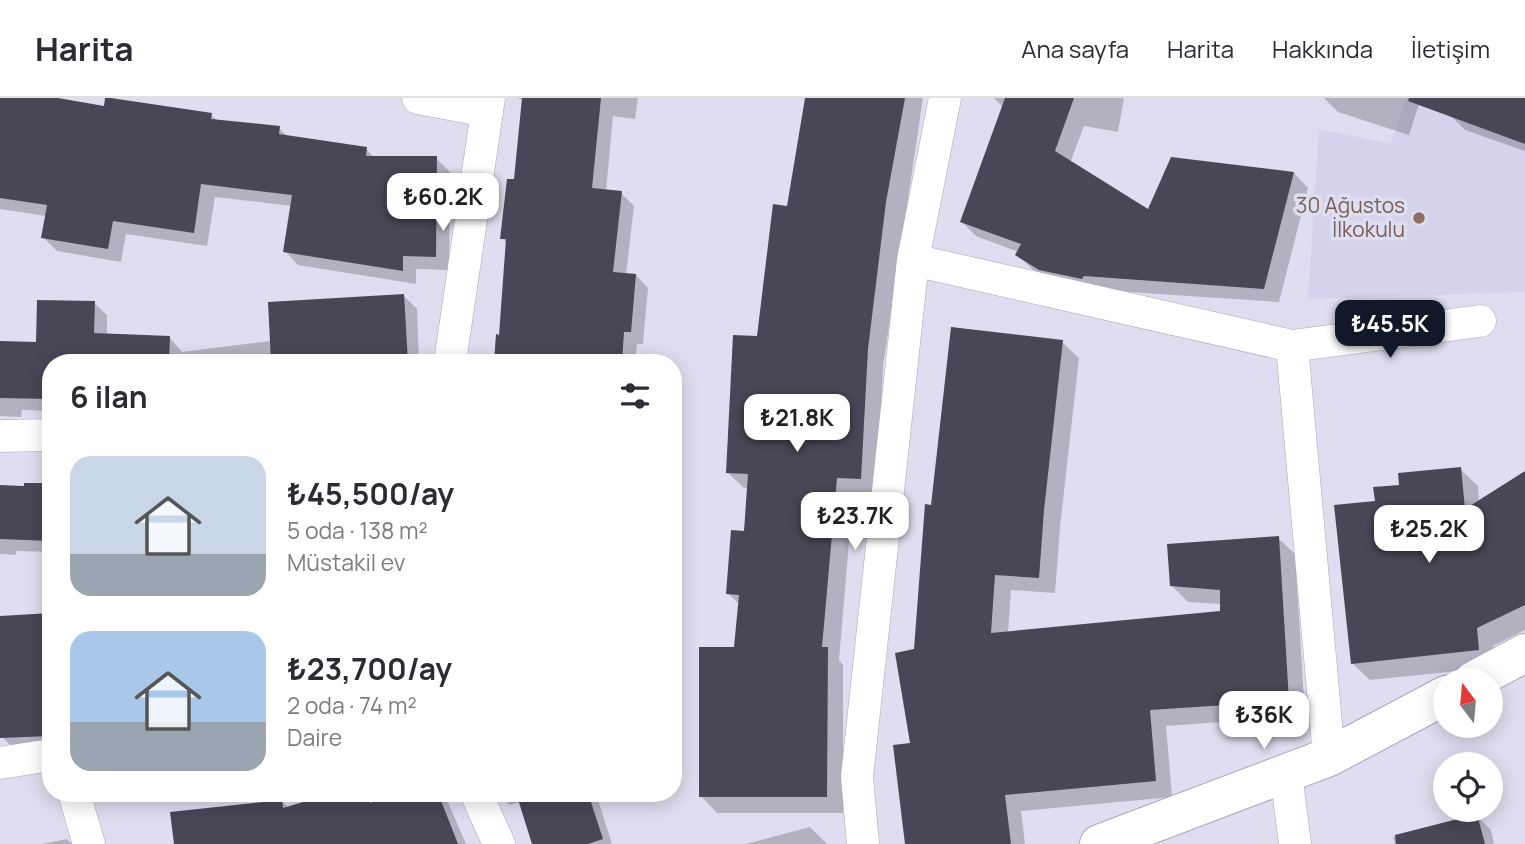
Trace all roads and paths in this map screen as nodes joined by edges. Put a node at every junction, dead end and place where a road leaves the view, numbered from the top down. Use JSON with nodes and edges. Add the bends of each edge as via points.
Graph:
{"nodes":[{"id":1,"x":418,"y":98,"type":"edge"},
{"id":2,"x":945,"y":98,"type":"edge"},
{"id":3,"x":488,"y":104,"type":"edge"},
{"id":4,"x":913,"y":260,"type":"junction"},
{"id":5,"x":1480,"y":321,"type":"dead end"},
{"id":6,"x":1293,"y":346,"type":"junction"},
{"id":7,"x":451,"y":354,"type":"edge"},
{"id":8,"x":42,"y":435,"type":"edge"},
{"id":9,"x":0,"y":436,"type":"edge"},
{"id":10,"x":1525,"y":653,"type":"edge"},
{"id":11,"x":1497,"y":668,"type":"edge"},
{"id":12,"x":1433,"y":702,"type":"edge"},
{"id":13,"x":42,"y":756,"type":"edge"},
{"id":14,"x":1329,"y":757,"type":"junction"},
{"id":15,"x":0,"y":763,"type":"edge"},
{"id":16,"x":1286,"y":775,"type":"junction"},
{"id":17,"x":77,"y":802,"type":"edge"},
{"id":18,"x":480,"y":802,"type":"edge"},
{"id":19,"x":89,"y":844,"type":"edge"},
{"id":20,"x":499,"y":844,"type":"edge"},
{"id":21,"x":863,"y":844,"type":"edge"},
{"id":22,"x":1099,"y":844,"type":"edge"},
{"id":23,"x":1295,"y":844,"type":"edge"}],
"edges":[{"from":1,"to":3,"type":"street"},
{"from":2,"to":4,"type":"street"},
{"from":3,"to":7,"type":"street"},
{"from":4,"to":6,"type":"street"},
{"from":4,"to":21,"type":"street","via":[[857,777]]},
{"from":5,"to":6,"type":"street"},
{"from":6,"to":14,"type":"street"},
{"from":8,"to":9,"type":"street"},
{"from":10,"to":11,"type":"main road"},
{"from":12,"to":14,"type":"main road"},
{"from":13,"to":15,"type":"street"},
{"from":14,"to":16,"type":"main road"},
{"from":16,"to":22,"type":"main road"},
{"from":16,"to":23,"type":"street"},
{"from":17,"to":19,"type":"street"},
{"from":18,"to":20,"type":"street"}]}
